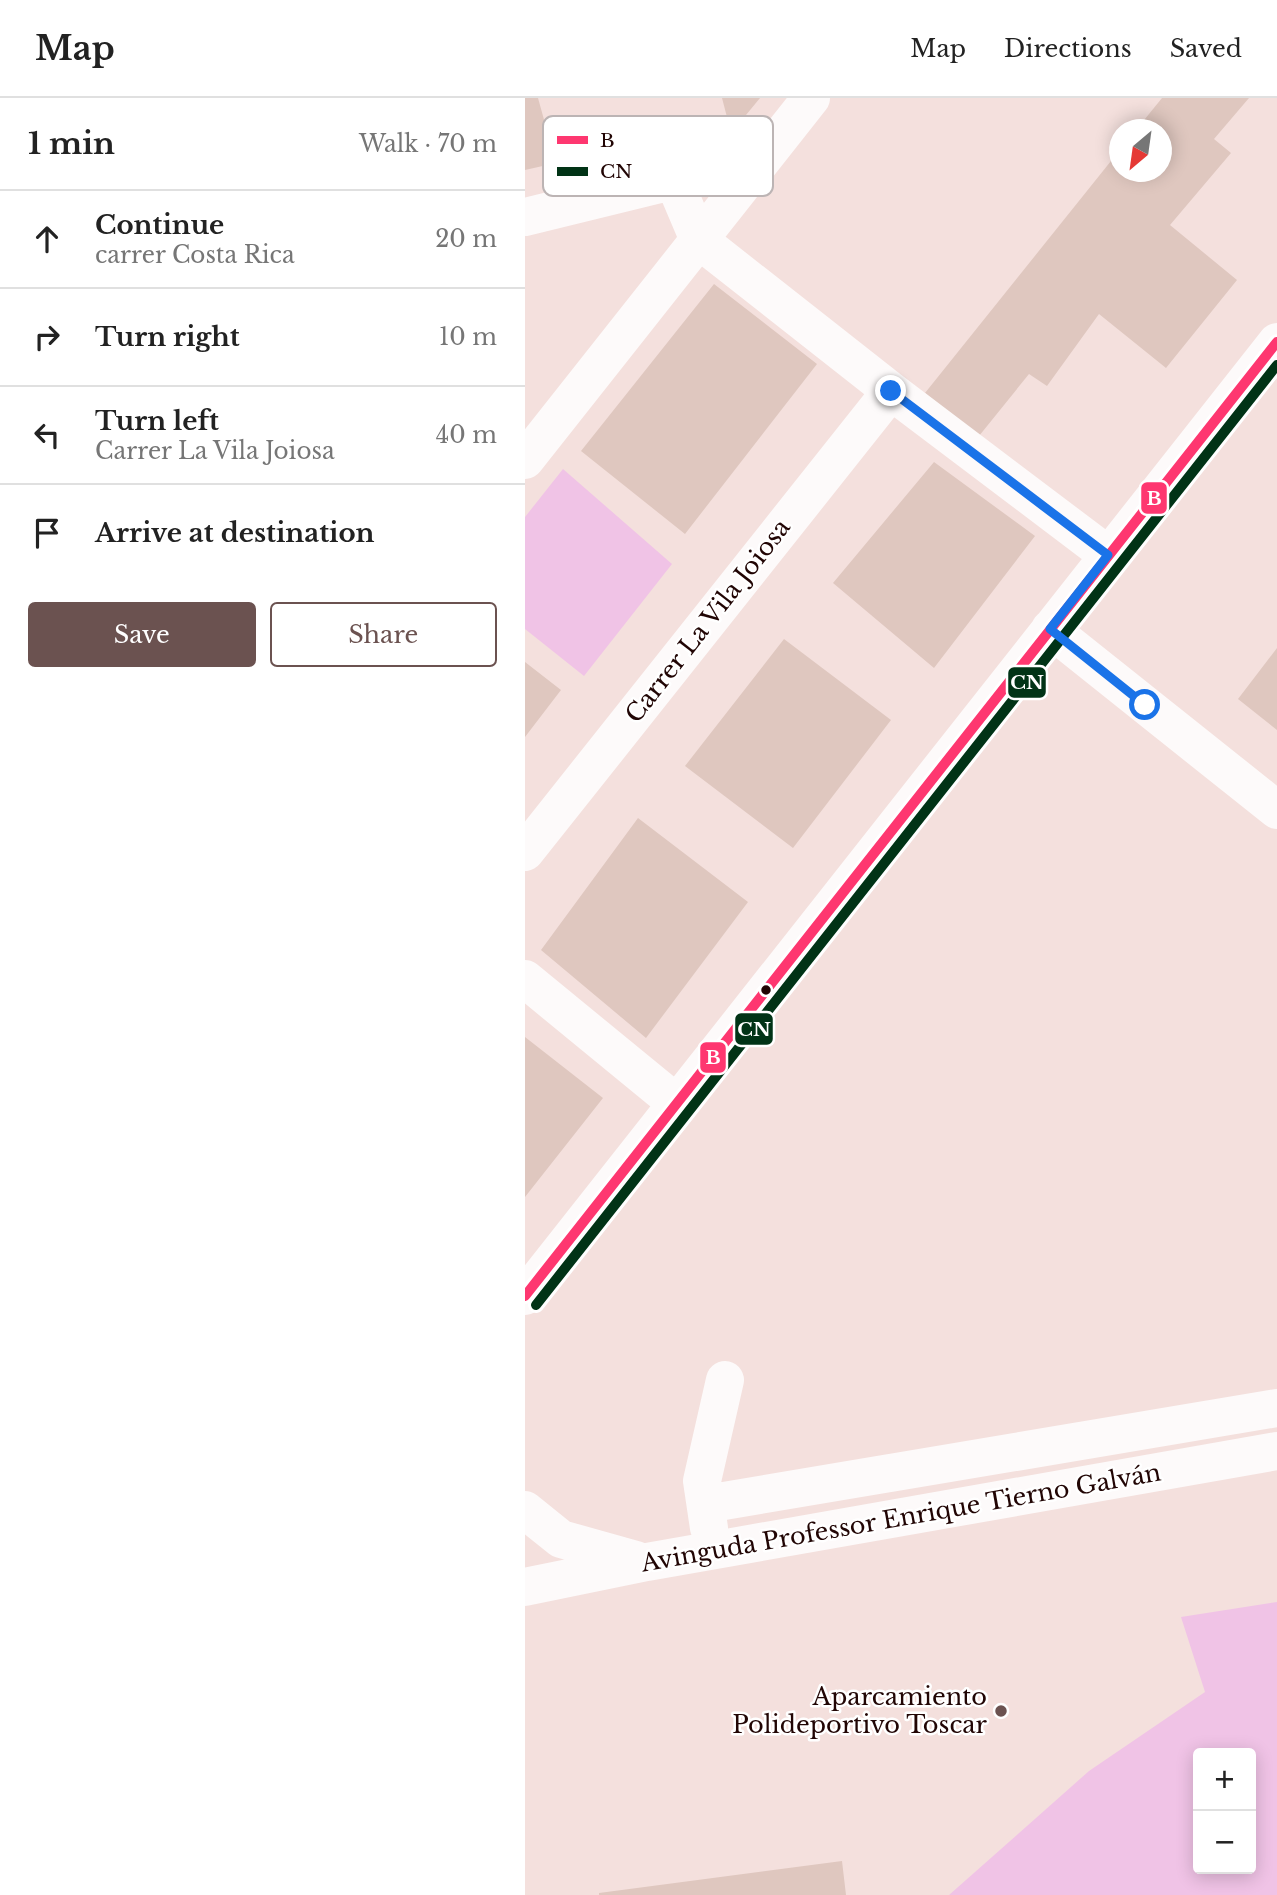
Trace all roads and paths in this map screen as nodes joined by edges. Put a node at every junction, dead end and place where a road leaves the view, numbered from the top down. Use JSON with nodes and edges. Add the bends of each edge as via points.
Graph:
{"nodes":[{"id":1,"x":811,"y":98,"type":"edge"},
{"id":2,"x":773,"y":145,"type":"edge"},
{"id":3,"x":612,"y":196,"type":"edge"},
{"id":4,"x":680,"y":196,"type":"edge"},
{"id":5,"x":733,"y":196,"type":"edge"},
{"id":6,"x":525,"y":217,"type":"edge"},
{"id":7,"x":699,"y":240,"type":"junction"},
{"id":8,"x":1277,"y":342,"type":"edge"},
{"id":9,"x":891,"y":391,"type":"junction"},
{"id":10,"x":525,"y":460,"type":"edge"},
{"id":11,"x":1108,"y":555,"type":"junction"},
{"id":12,"x":1050,"y":629,"type":"junction"},
{"id":13,"x":1277,"y":810,"type":"edge"},
{"id":14,"x":525,"y":852,"type":"edge"},
{"id":15,"x":525,"y":979,"type":"edge"},
{"id":16,"x":675,"y":1102,"type":"junction"},
{"id":17,"x":525,"y":1296,"type":"edge"},
{"id":18,"x":725,"y":1380,"type":"dead end"},
{"id":19,"x":1277,"y":1408,"type":"edge"},
{"id":20,"x":1277,"y":1451,"type":"edge"},
{"id":21,"x":706,"y":1504,"type":"junction"},
{"id":22,"x":525,"y":1510,"type":"edge"},
{"id":23,"x":711,"y":1551,"type":"junction"},
{"id":24,"x":647,"y":1562,"type":"junction"},
{"id":25,"x":525,"y":1587,"type":"edge"}],
"edges":[{"from":1,"to":2,"type":"street"},
{"from":3,"to":6,"type":"street"},
{"from":4,"to":7,"type":"street"},
{"from":5,"to":7,"type":"street"},
{"from":7,"to":9,"type":"street"},
{"from":7,"to":10,"type":"street"},
{"from":8,"to":11,"type":"street"},
{"from":9,"to":11,"type":"street"},
{"from":9,"to":14,"type":"street","name":"Carrer La Vila Joiosa"},
{"from":11,"to":12,"type":"street"},
{"from":12,"to":13,"type":"street"},
{"from":12,"to":16,"type":"street"},
{"from":15,"to":16,"type":"street"},
{"from":16,"to":17,"type":"street"},
{"from":18,"to":21,"type":"street","via":[[702,1481]]},
{"from":19,"to":21,"type":"street"},
{"from":20,"to":23,"type":"street","name":"Avinguda Professor Enrique Tierno Galván"},
{"from":21,"to":23,"type":"street"},
{"from":22,"to":24,"type":"street","via":[[561,1539]]},
{"from":23,"to":24,"type":"street","name":"Avinguda Professor Enrique Tierno Galván"},
{"from":24,"to":25,"type":"street","name":"Avinguda Professor Enrique Tierno Galván"}]}
